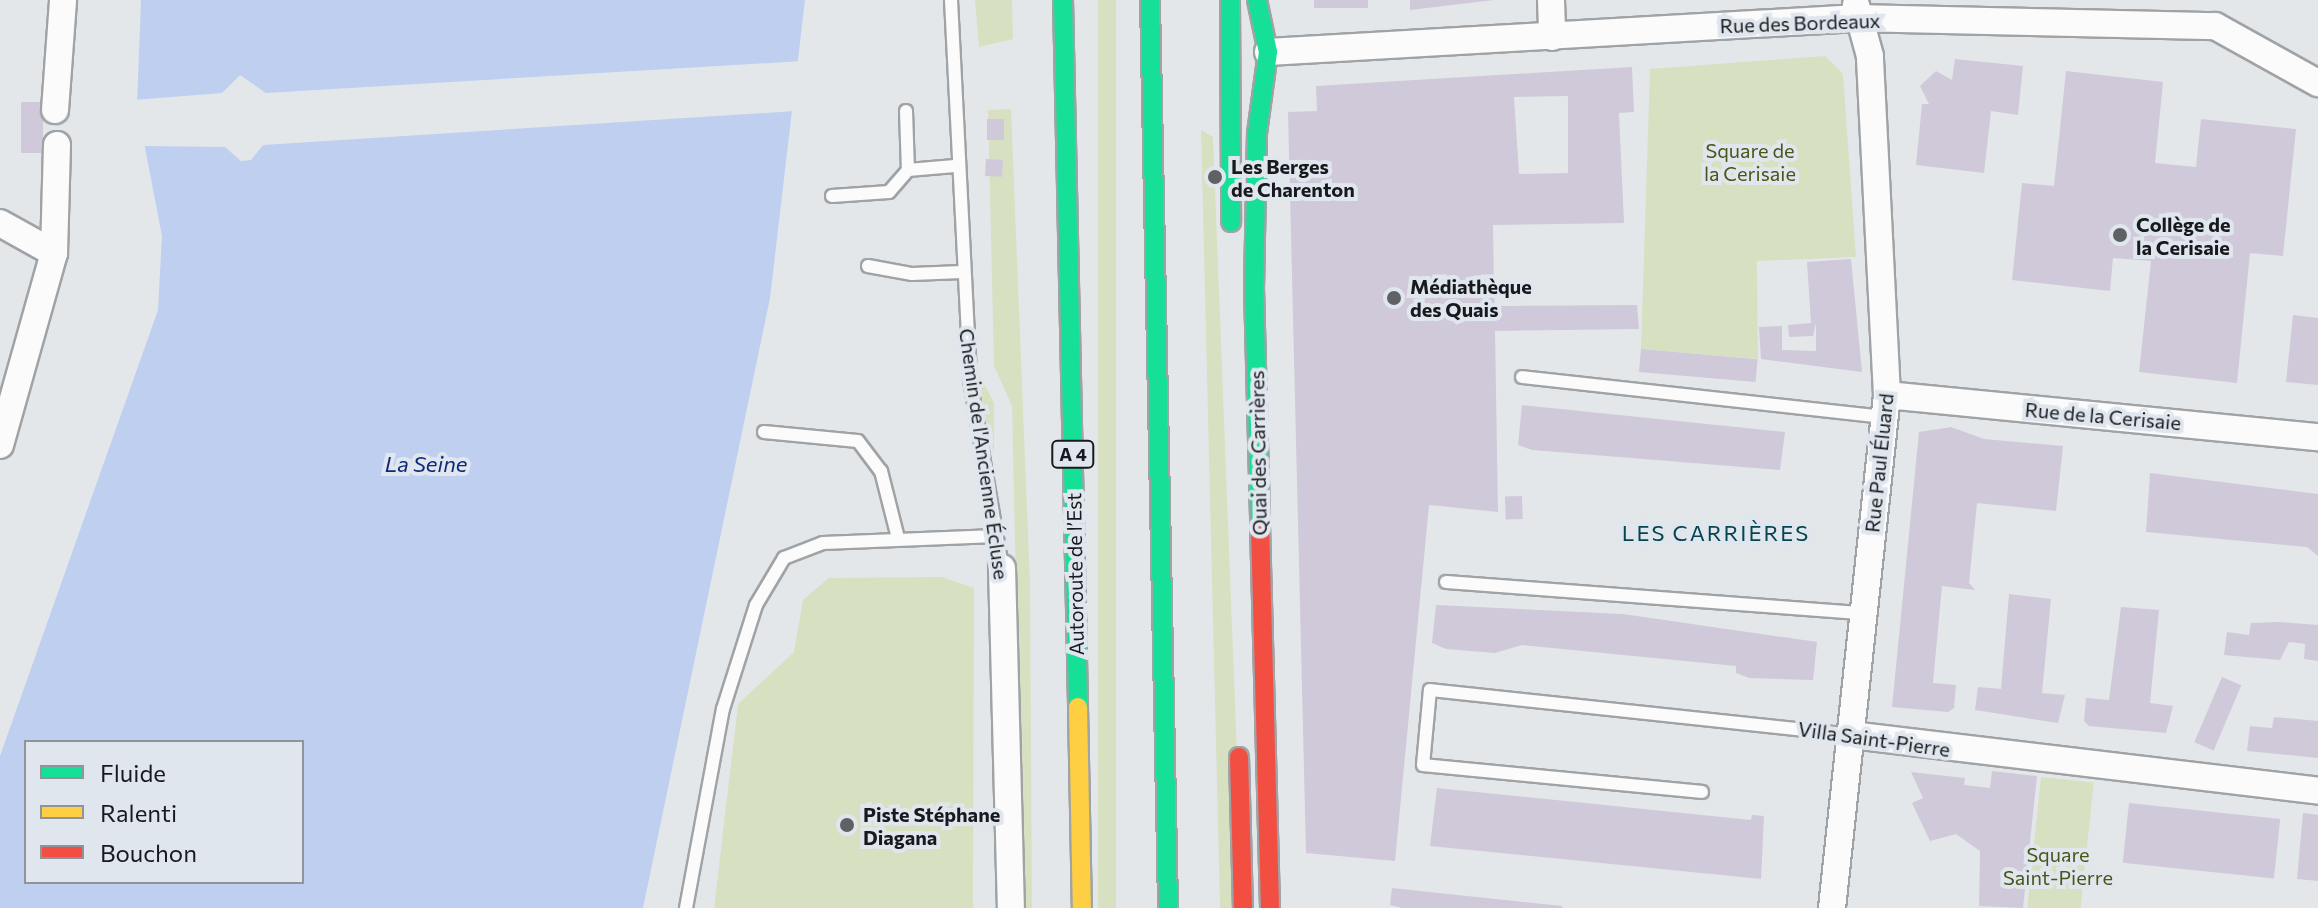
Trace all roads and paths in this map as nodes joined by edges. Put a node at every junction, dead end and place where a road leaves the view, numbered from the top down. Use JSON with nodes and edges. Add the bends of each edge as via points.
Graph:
{"nodes":[{"id":1,"x":63,"y":0,"type":"edge"},
{"id":2,"x":951,"y":0,"type":"edge"},
{"id":3,"x":1063,"y":0,"type":"edge"},
{"id":4,"x":1150,"y":0,"type":"edge"},
{"id":5,"x":1230,"y":0,"type":"edge"},
{"id":6,"x":1257,"y":0,"type":"edge"},
{"id":7,"x":1551,"y":0,"type":"edge"},
{"id":8,"x":1857,"y":9,"type":"edge"},
{"id":9,"x":1552,"y":37,"type":"junction"},
{"id":10,"x":1232,"y":43,"type":"junction"},
{"id":11,"x":1267,"y":53,"type":"junction"},
{"id":12,"x":1232,"y":67,"type":"junction"},
{"id":13,"x":2318,"y":83,"type":"edge"},
{"id":14,"x":55,"y":110,"type":"dead end"},
{"id":15,"x":906,"y":111,"type":"dead end"},
{"id":16,"x":57,"y":145,"type":"dead end"},
{"id":17,"x":955,"y":166,"type":"junction"},
{"id":18,"x":908,"y":170,"type":"junction"},
{"id":19,"x":832,"y":196,"type":"dead end"},
{"id":20,"x":0,"y":223,"type":"edge"},
{"id":21,"x":1231,"y":238,"type":"dead end"},
{"id":22,"x":54,"y":253,"type":"junction"},
{"id":23,"x":868,"y":266,"type":"dead end"},
{"id":24,"x":962,"y":272,"type":"junction"},
{"id":25,"x":1522,"y":377,"type":"dead end"},
{"id":26,"x":1886,"y":406,"type":"junction"},
{"id":27,"x":764,"y":432,"type":"dead end"},
{"id":28,"x":2318,"y":437,"type":"edge"},
{"id":29,"x":0,"y":445,"type":"edge"},
{"id":30,"x":996,"y":536,"type":"junction"},
{"id":31,"x":898,"y":538,"type":"junction"},
{"id":32,"x":1002,"y":568,"type":"joint"},
{"id":33,"x":1446,"y":582,"type":"dead end"},
{"id":34,"x":1863,"y":613,"type":"junction"},
{"id":35,"x":1851,"y":735,"type":"junction"},
{"id":36,"x":1239,"y":742,"type":"dead end"},
{"id":37,"x":2318,"y":791,"type":"edge"},
{"id":38,"x":1702,"y":792,"type":"dead end"},
{"id":39,"x":686,"y":908,"type":"edge"},
{"id":40,"x":1011,"y":908,"type":"edge"},
{"id":41,"x":1082,"y":908,"type":"edge"},
{"id":42,"x":1168,"y":908,"type":"edge"},
{"id":43,"x":1243,"y":908,"type":"edge"},
{"id":44,"x":1270,"y":908,"type":"edge"},
{"id":45,"x":1832,"y":908,"type":"edge"}],
"edges":[{"from":1,"to":14,"type":"street"},
{"from":2,"to":17,"type":"lane","name":"Chemin de l'Ancienne Écluse"},
{"from":3,"to":41,"type":"main road","name":"Autoroute de l’Est","number":"A 4"},
{"from":4,"to":42,"type":"main road"},
{"from":5,"to":10,"type":"main road"},
{"from":6,"to":11,"type":"main road","name":"Quai des Carrières"},
{"from":7,"to":9,"type":"street"},
{"from":8,"to":9,"type":"street","name":"Rue des Bordeaux"},
{"from":8,"to":13,"type":"street","name":"Rue des Bordeaux","via":[[2215,26]]},
{"from":8,"to":26,"type":"street","name":"Rue Paul Éluard","via":[[1870,56]]},
{"from":9,"to":11,"type":"street","name":"Rue des Bordeaux"},
{"from":10,"to":11,"type":"main road","via":[[1251,36]]},
{"from":10,"to":12,"type":"main road"},
{"from":11,"to":12,"type":"main road","via":[[1255,73]]},
{"from":11,"to":44,"type":"main road","name":"Quai des Carrières","via":[[1257,133],[1254,288]]},
{"from":12,"to":21,"type":"main road"},
{"from":15,"to":18,"type":"lane"},
{"from":16,"to":22,"type":"street"},
{"from":17,"to":18,"type":"lane"},
{"from":17,"to":24,"type":"lane","name":"Chemin de l'Ancienne Écluse"},
{"from":18,"to":19,"type":"lane","via":[[889,192]]},
{"from":20,"to":22,"type":"street"},
{"from":22,"to":29,"type":"street"},
{"from":23,"to":24,"type":"lane","via":[[912,274]]},
{"from":24,"to":30,"type":"lane","name":"Chemin de l'Ancienne Écluse","via":[[970,380]]},
{"from":25,"to":26,"type":"lane"},
{"from":26,"to":28,"type":"street","name":"Rue de la Cerisaie"},
{"from":26,"to":34,"type":"street","name":"Rue Paul Éluard"},
{"from":27,"to":31,"type":"lane","via":[[858,441],[881,471]]},
{"from":30,"to":31,"type":"lane"},
{"from":30,"to":32,"type":"lane","name":"Chemin de l'Ancienne Écluse"},
{"from":31,"to":39,"type":"lane","via":[[803,547],[767,579],[723,709]]},
{"from":32,"to":40,"type":"street","name":"Chemin de l'Ancienne Écluse"},
{"from":33,"to":34,"type":"lane"},
{"from":34,"to":35,"type":"street","name":"Rue Paul Éluard"},
{"from":35,"to":37,"type":"street","name":"Villa Saint-Pierre"},
{"from":35,"to":38,"type":"lane","name":"Villa Saint-Pierre","via":[[1430,690],[1423,765]]},
{"from":35,"to":45,"type":"street","name":"Rue Paul Éluard"},
{"from":36,"to":43,"type":"main road"}]}
